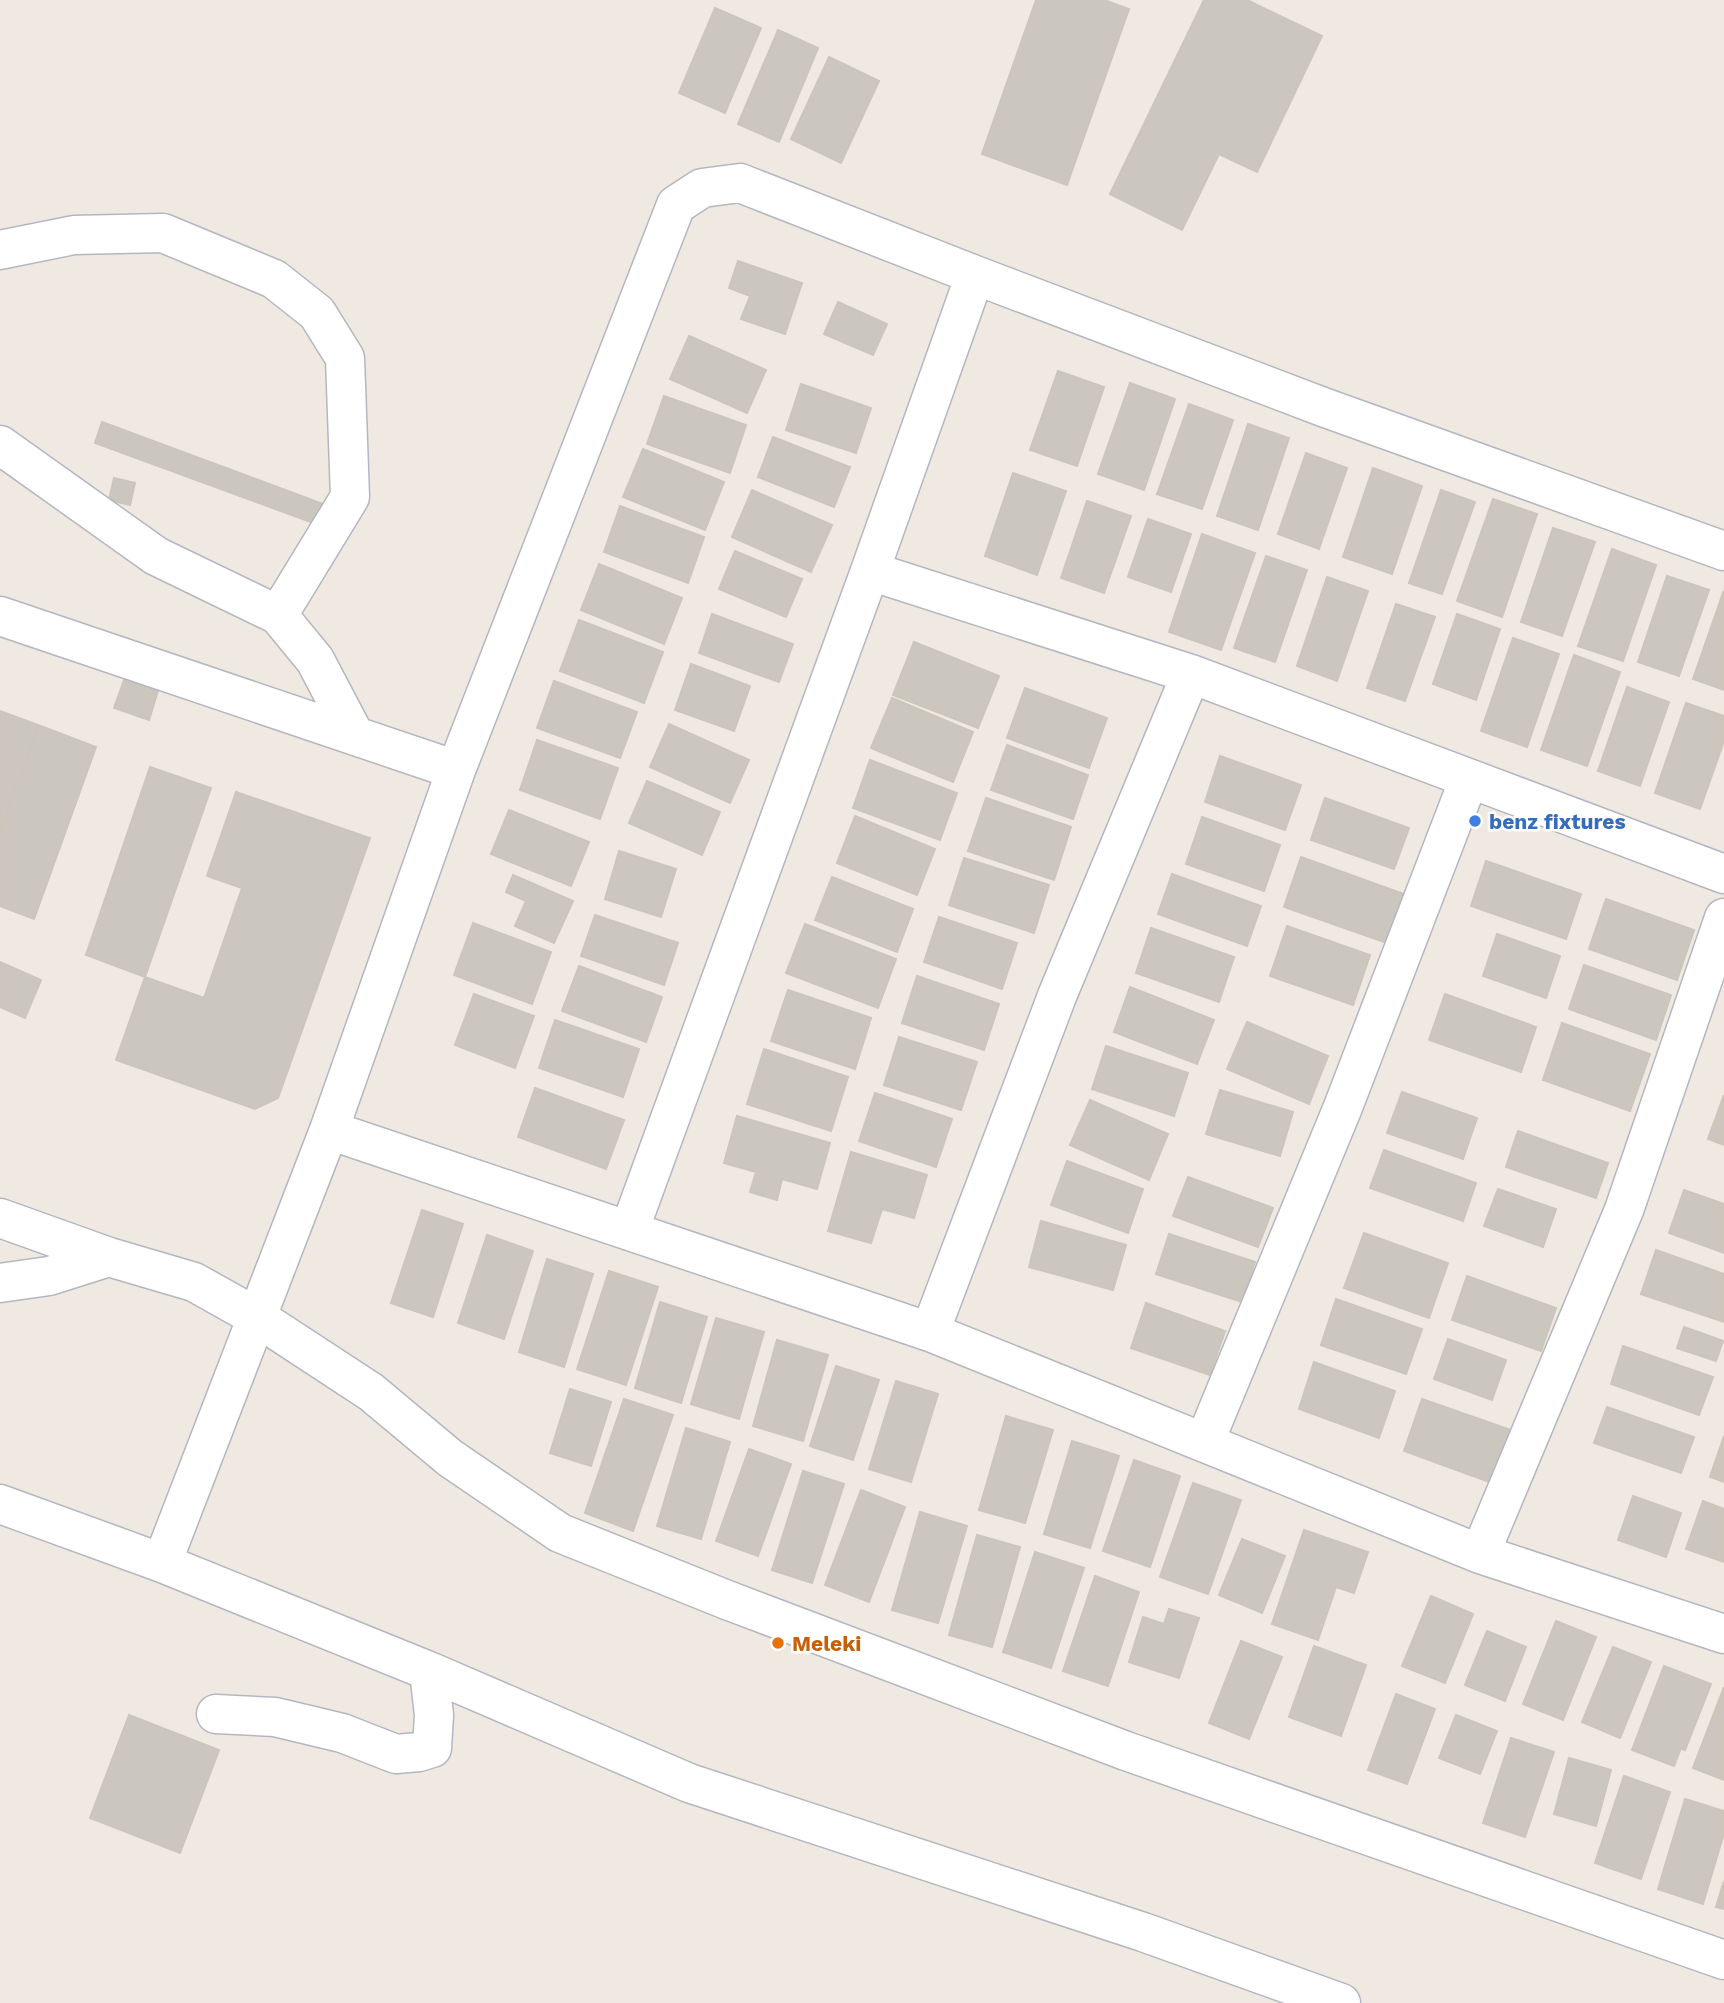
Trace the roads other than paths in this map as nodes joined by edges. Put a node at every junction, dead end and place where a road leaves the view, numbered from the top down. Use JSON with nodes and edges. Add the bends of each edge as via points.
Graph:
{"nodes":[{"id":1,"x":0,"y":250,"type":"edge"},
{"id":2,"x":975,"y":275,"type":"junction"},
{"id":3,"x":0,"y":445,"type":"edge"},
{"id":4,"x":1724,"y":551,"type":"edge"},
{"id":5,"x":870,"y":571,"type":"junction"},
{"id":6,"x":278,"y":615,"type":"junction"},
{"id":7,"x":0,"y":616,"type":"edge"},
{"id":8,"x":1192,"y":674,"type":"junction"},
{"id":9,"x":355,"y":736,"type":"junction"},
{"id":10,"x":456,"y":771,"type":"junction"},
{"id":11,"x":1469,"y":779,"type":"junction"},
{"id":12,"x":1724,"y":874,"type":"edge"},
{"id":13,"x":1724,"y":918,"type":"edge"},
{"id":14,"x":329,"y":1130,"type":"junction"},
{"id":15,"x":0,"y":1218,"type":"edge"},
{"id":16,"x":629,"y":1231,"type":"junction"},
{"id":17,"x":109,"y":1257,"type":"junction"},
{"id":18,"x":0,"y":1283,"type":"edge"},
{"id":19,"x":258,"y":1318,"type":"junction"},
{"id":20,"x":930,"y":1332,"type":"junction"},
{"id":21,"x":1205,"y":1441,"type":"junction"},
{"id":22,"x":0,"y":1504,"type":"edge"},
{"id":23,"x":1480,"y":1554,"type":"junction"},
{"id":24,"x":162,"y":1563,"type":"junction"},
{"id":25,"x":1724,"y":1634,"type":"edge"},
{"id":26,"x":429,"y":1671,"type":"junction"},
{"id":27,"x":216,"y":1714,"type":"dead end"},
{"id":28,"x":1724,"y":1961,"type":"edge"},
{"id":29,"x":1341,"y":2003,"type":"edge"}],
"edges":[{"from":1,"to":6,"type":"street","via":[[74,235],[163,233],[274,279],[317,313],[345,358],[350,497]]},
{"from":2,"to":4,"type":"street","via":[[1323,407]]},
{"from":2,"to":5,"type":"street"},
{"from":2,"to":10,"type":"street","via":[[740,183],[702,188],[676,205]]},
{"from":3,"to":6,"type":"street","via":[[156,556]]},
{"from":5,"to":8,"type":"street"},
{"from":5,"to":16,"type":"street"},
{"from":6,"to":9,"type":"street","via":[[316,660]]},
{"from":7,"to":9,"type":"street"},
{"from":8,"to":11,"type":"street"},
{"from":8,"to":20,"type":"street","via":[[1057,996]]},
{"from":9,"to":10,"type":"street"},
{"from":10,"to":14,"type":"street"},
{"from":11,"to":12,"type":"street"},
{"from":11,"to":21,"type":"street","via":[[1343,1107]]},
{"from":13,"to":23,"type":"street","via":[[1624,1210]]},
{"from":14,"to":16,"type":"street"},
{"from":14,"to":19,"type":"street"},
{"from":15,"to":17,"type":"street"},
{"from":16,"to":20,"type":"street"},
{"from":17,"to":18,"type":"street","via":[[49,1276]]},
{"from":17,"to":19,"type":"street","via":[[194,1282]]},
{"from":19,"to":24,"type":"street"},
{"from":19,"to":28,"type":"street","via":[[371,1392],[450,1458],[560,1533],[1126,1751]]},
{"from":20,"to":21,"type":"street"},
{"from":21,"to":23,"type":"street"},
{"from":22,"to":24,"type":"street"},
{"from":23,"to":25,"type":"street"},
{"from":24,"to":26,"type":"street"},
{"from":26,"to":27,"type":"street","via":[[432,1748],[419,1752],[396,1754],[342,1733],[275,1717]]},
{"from":26,"to":29,"type":"street","via":[[689,1783],[1130,1928]]}]}
